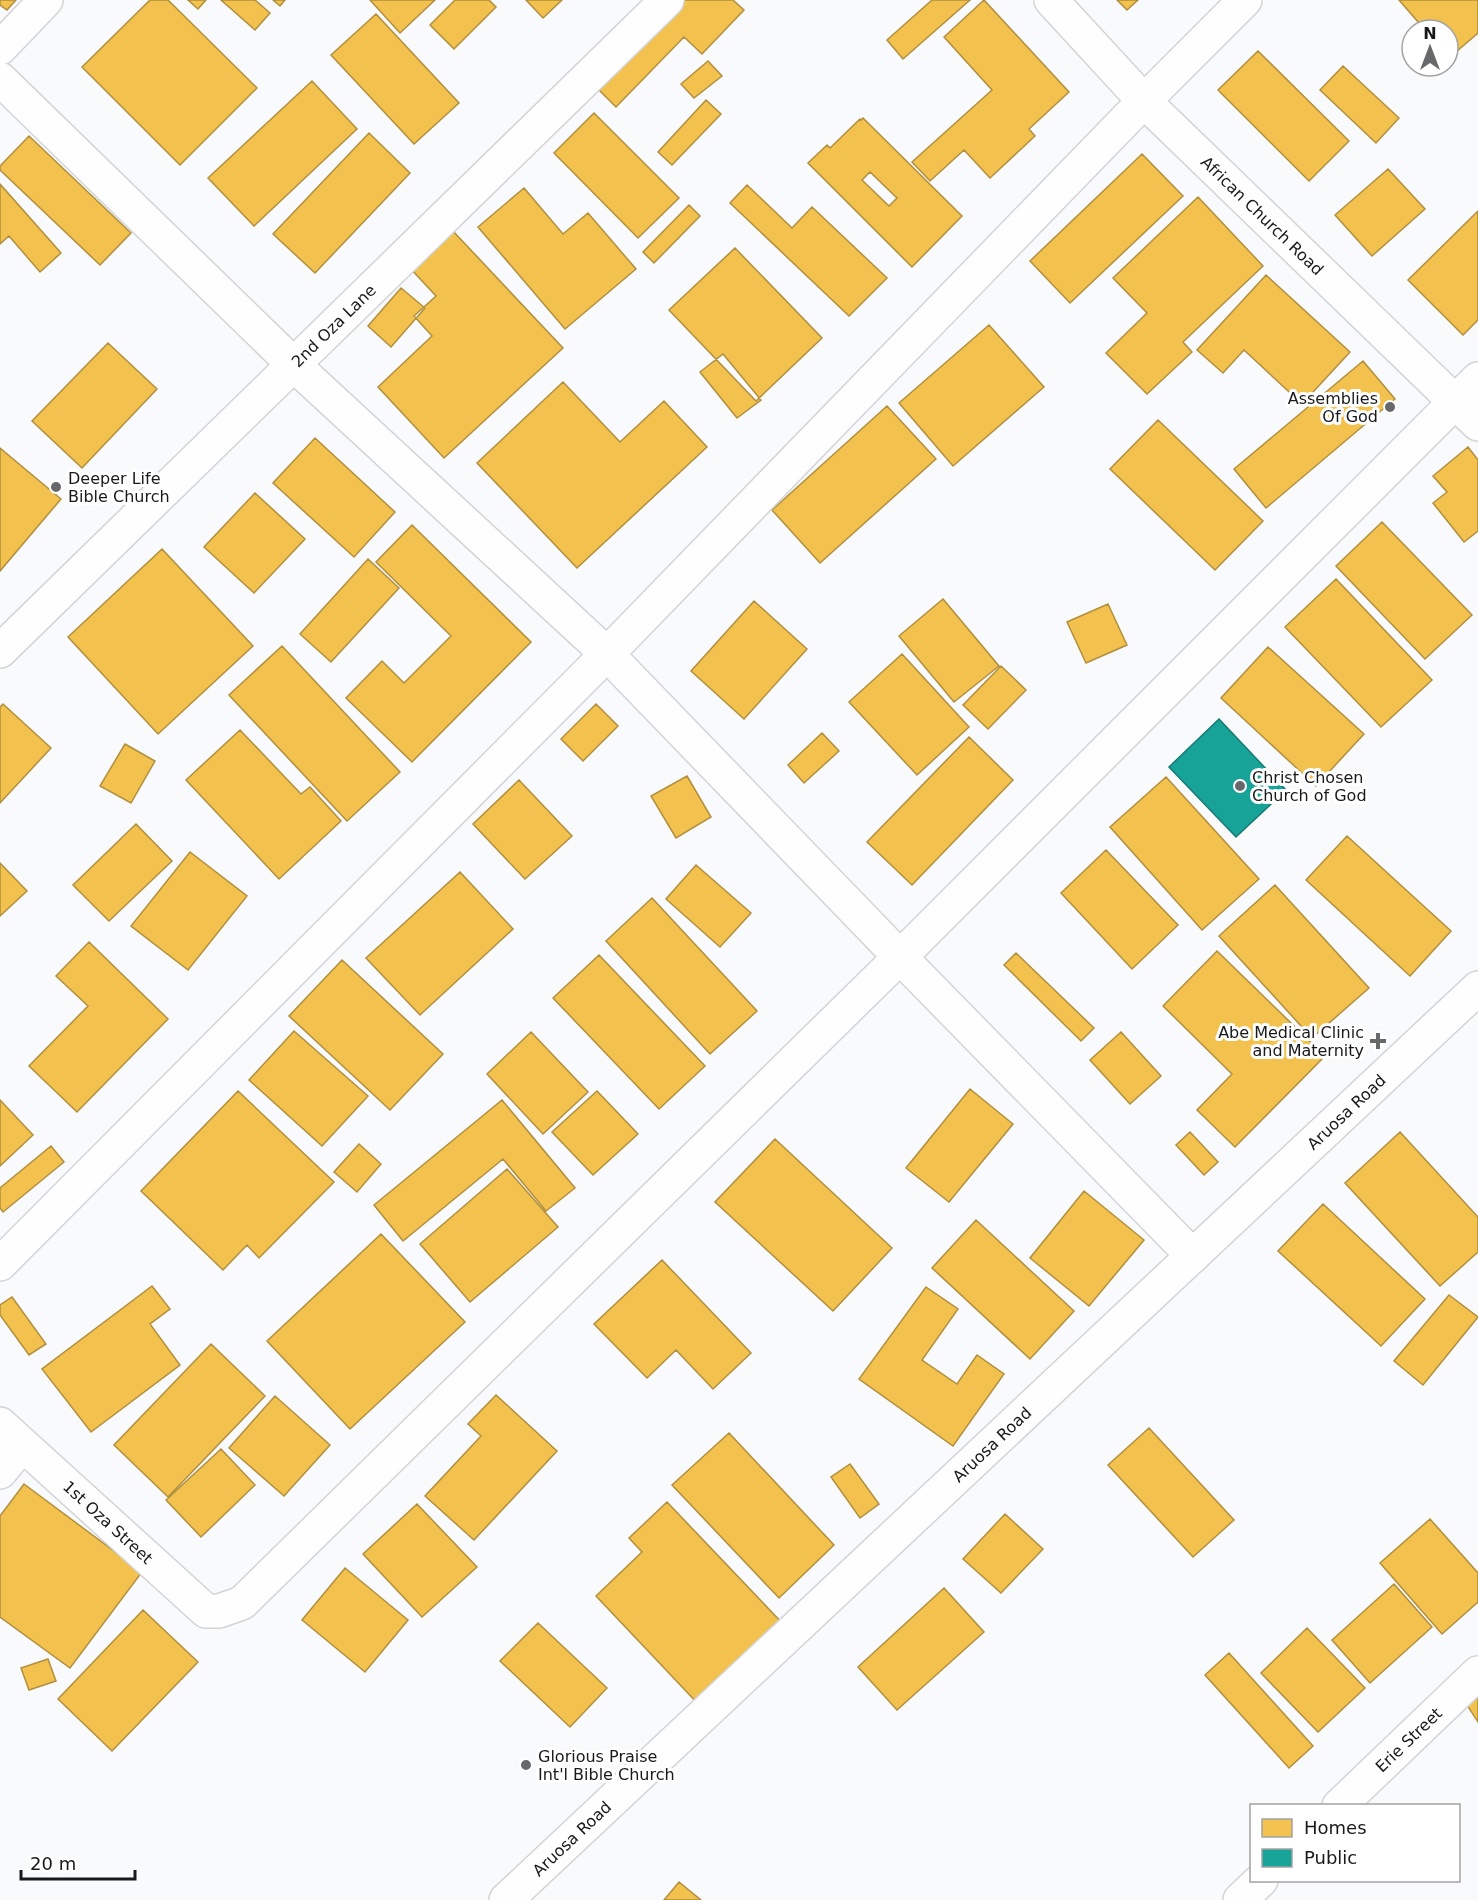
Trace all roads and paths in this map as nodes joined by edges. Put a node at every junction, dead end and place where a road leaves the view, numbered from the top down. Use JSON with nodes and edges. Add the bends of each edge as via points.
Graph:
{"nodes":[{"id":1,"x":46,"y":0,"type":"edge"},
{"id":2,"x":667,"y":0,"type":"edge"},
{"id":3,"x":1051,"y":0,"type":"edge"},
{"id":4,"x":1245,"y":0,"type":"edge"},
{"id":5,"x":0,"y":48,"type":"edge"},
{"id":6,"x":0,"y":79,"type":"edge"},
{"id":7,"x":1144,"y":101,"type":"junction"},
{"id":8,"x":293,"y":363,"type":"junction"},
{"id":9,"x":1471,"y":401,"type":"edge"},
{"id":10,"x":0,"y":651,"type":"edge"},
{"id":11,"x":607,"y":654,"type":"junction"},
{"id":12,"x":900,"y":957,"type":"junction"},
{"id":13,"x":1478,"y":988,"type":"edge"},
{"id":14,"x":1193,"y":1256,"type":"junction"},
{"id":15,"x":0,"y":1264,"type":"edge"},
{"id":16,"x":11,"y":1434,"type":"edge"},
{"id":17,"x":0,"y":1472,"type":"edge"},
{"id":18,"x":1478,"y":1673,"type":"edge"},
{"id":19,"x":1341,"y":1804,"type":"edge"},
{"id":20,"x":1260,"y":1882,"type":"edge"},
{"id":21,"x":506,"y":1900,"type":"edge"},
{"id":22,"x":1240,"y":1900,"type":"edge"}],
"edges":[{"from":1,"to":5,"type":"street"},
{"from":2,"to":8,"type":"street","name":"2nd Oza Lane"},
{"from":3,"to":7,"type":"street","name":"African Church Road"},
{"from":4,"to":7,"type":"street"},
{"from":6,"to":8,"type":"street"},
{"from":7,"to":9,"type":"street","name":"African Church Road"},
{"from":7,"to":11,"type":"street"},
{"from":8,"to":10,"type":"street","name":"2nd Oza Lane"},
{"from":8,"to":11,"type":"street"},
{"from":9,"to":12,"type":"street"},
{"from":11,"to":12,"type":"street"},
{"from":11,"to":15,"type":"street"},
{"from":12,"to":14,"type":"street"},
{"from":12,"to":16,"type":"street","name":"1st Oza Street","via":[[242,1603],[206,1611]]},
{"from":13,"to":14,"type":"street","name":"Aruosa Road"},
{"from":14,"to":21,"type":"street","name":"Aruosa Road"},
{"from":16,"to":17,"type":"street"},
{"from":18,"to":19,"type":"street","name":"Erie Street"},
{"from":20,"to":22,"type":"street"}]}
